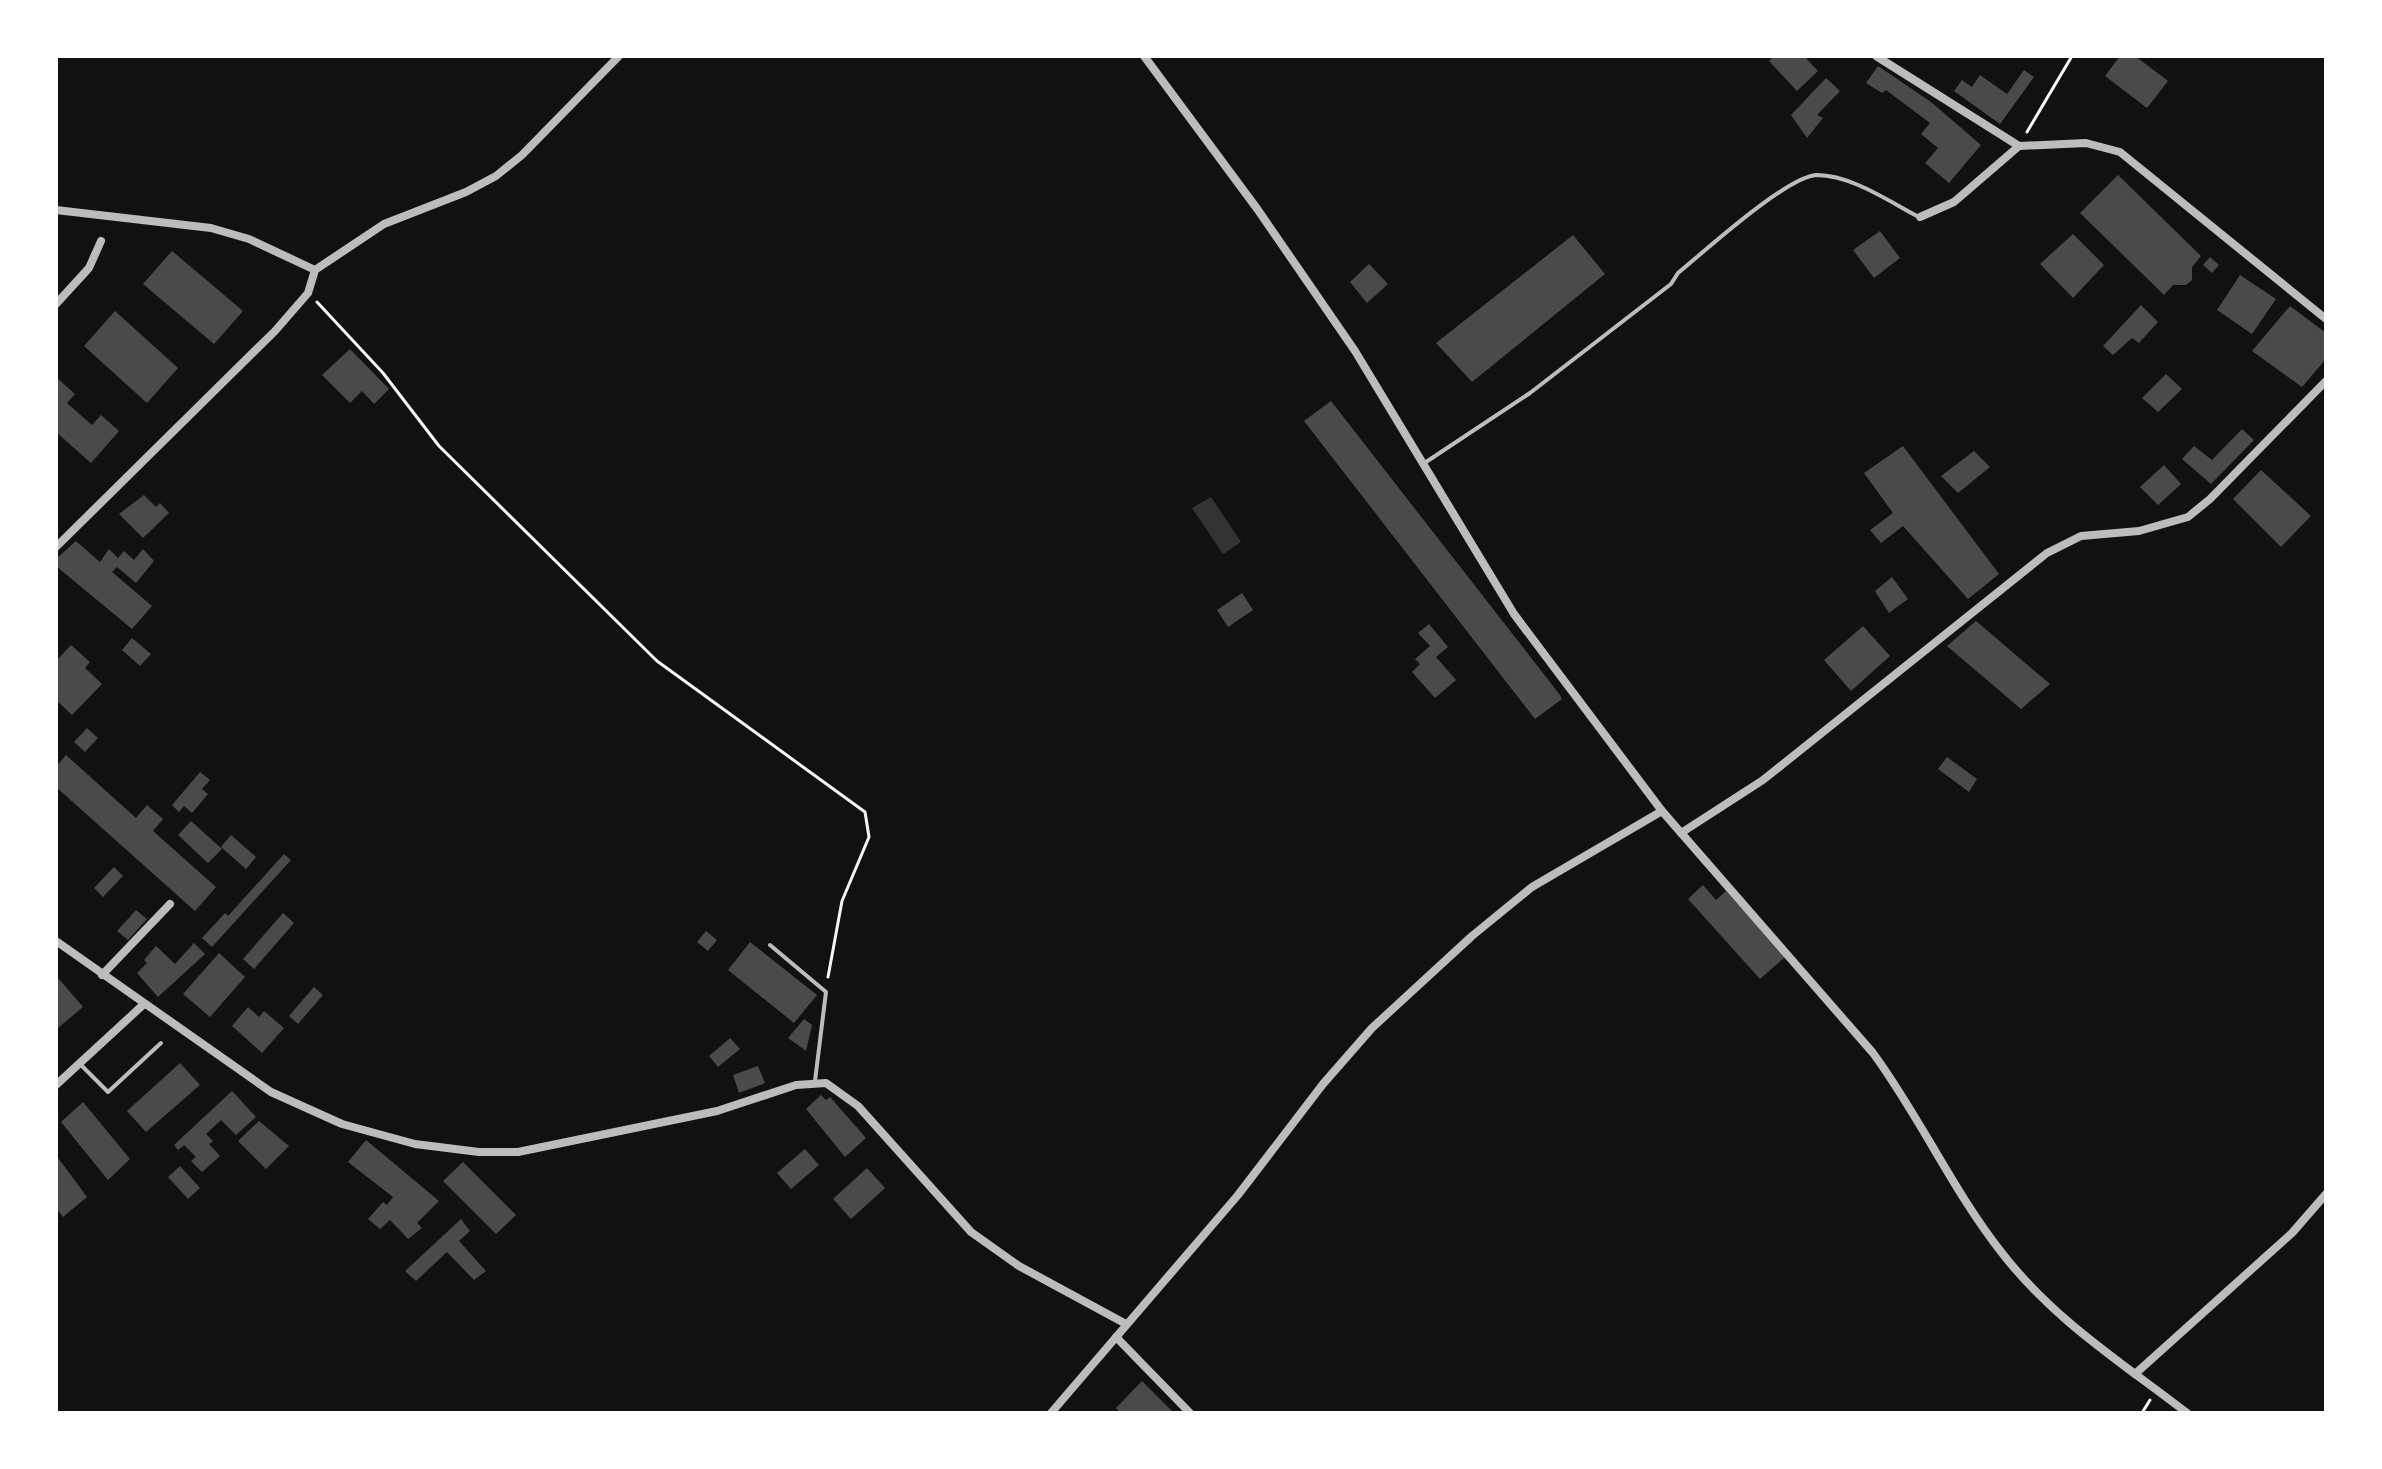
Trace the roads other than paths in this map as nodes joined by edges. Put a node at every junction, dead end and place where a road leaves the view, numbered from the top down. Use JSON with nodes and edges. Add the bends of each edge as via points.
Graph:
{"nodes":[{"id":1,"x":619,"y":56,"type":"edge"},
{"id":2,"x":1144,"y":56,"type":"edge"},
{"id":3,"x":1876,"y":56,"type":"edge"},
{"id":4,"x":2019,"y":146,"type":"junction"},
{"id":5,"x":56,"y":210,"type":"edge"},
{"id":6,"x":1920,"y":217,"type":"joint"},
{"id":7,"x":101,"y":241,"type":"dead end"},
{"id":8,"x":315,"y":270,"type":"junction"},
{"id":9,"x":56,"y":304,"type":"edge"},
{"id":10,"x":2326,"y":319,"type":"edge"},
{"id":11,"x":2326,"y":381,"type":"edge"},
{"id":12,"x":1423,"y":464,"type":"junction"},
{"id":13,"x":56,"y":547,"type":"edge"},
{"id":14,"x":1662,"y":811,"type":"junction"},
{"id":15,"x":1681,"y":833,"type":"junction"},
{"id":16,"x":170,"y":904,"type":"dead end"},
{"id":17,"x":56,"y":941,"type":"edge"},
{"id":18,"x":770,"y":945,"type":"dead end"},
{"id":19,"x":102,"y":975,"type":"junction"},
{"id":20,"x":144,"y":1004,"type":"junction"},
{"id":21,"x":161,"y":1043,"type":"dead end"},
{"id":22,"x":80,"y":1064,"type":"junction"},
{"id":23,"x":815,"y":1081,"type":"junction"},
{"id":24,"x":56,"y":1085,"type":"edge"},
{"id":25,"x":2326,"y":1194,"type":"edge"},
{"id":26,"x":1126,"y":1324,"type":"junction"},
{"id":27,"x":1116,"y":1337,"type":"junction"},
{"id":28,"x":2135,"y":1374,"type":"junction"},
{"id":29,"x":1051,"y":1413,"type":"edge"},
{"id":30,"x":1190,"y":1413,"type":"edge"},
{"id":31,"x":2187,"y":1413,"type":"edge"}],
"edges":[{"from":1,"to":8,"type":"street","via":[[505,170],[466,192],[372,230]]},
{"from":2,"to":12,"type":"street","via":[[1355,351]]},
{"from":3,"to":4,"type":"street"},
{"from":4,"to":6,"type":"street","via":[[1954,202]]},
{"from":4,"to":10,"type":"street","via":[[2086,143],[2120,152]]},
{"from":5,"to":8,"type":"street","via":[[211,228],[249,239]]},
{"from":6,"to":12,"type":"lane","via":[[1865,189],[1829,177],[1804,178],[1530,393]]},
{"from":7,"to":9,"type":"street","via":[[89,268]]},
{"from":8,"to":13,"type":"street","via":[[308,293]]},
{"from":11,"to":15,"type":"street","via":[[2188,517],[2139,531],[2081,536],[2047,553],[1763,780]]},
{"from":12,"to":14,"type":"street","via":[[1514,614]]},
{"from":14,"to":15,"type":"street"},
{"from":14,"to":26,"type":"street","via":[[1521,895],[1372,1028]]},
{"from":15,"to":28,"type":"street","via":[[1873,1053],[2017,1271],[2072,1329]]},
{"from":16,"to":19,"type":"street"},
{"from":17,"to":19,"type":"street"},
{"from":18,"to":23,"type":"lane","via":[[826,992]]},
{"from":19,"to":20,"type":"street"},
{"from":20,"to":22,"type":"street"},
{"from":20,"to":23,"type":"street","via":[[294,1103],[359,1130],[446,1148],[510,1152],[601,1137],[717,1111]]},
{"from":21,"to":22,"type":"lane","via":[[108,1092]]},
{"from":22,"to":24,"type":"street"},
{"from":23,"to":26,"type":"street","via":[[835,1087],[858,1106],[971,1232],[1019,1266]]},
{"from":25,"to":28,"type":"street","via":[[2292,1233]]},
{"from":26,"to":27,"type":"street"},
{"from":27,"to":29,"type":"street"},
{"from":27,"to":30,"type":"street"},
{"from":28,"to":31,"type":"street"}]}
